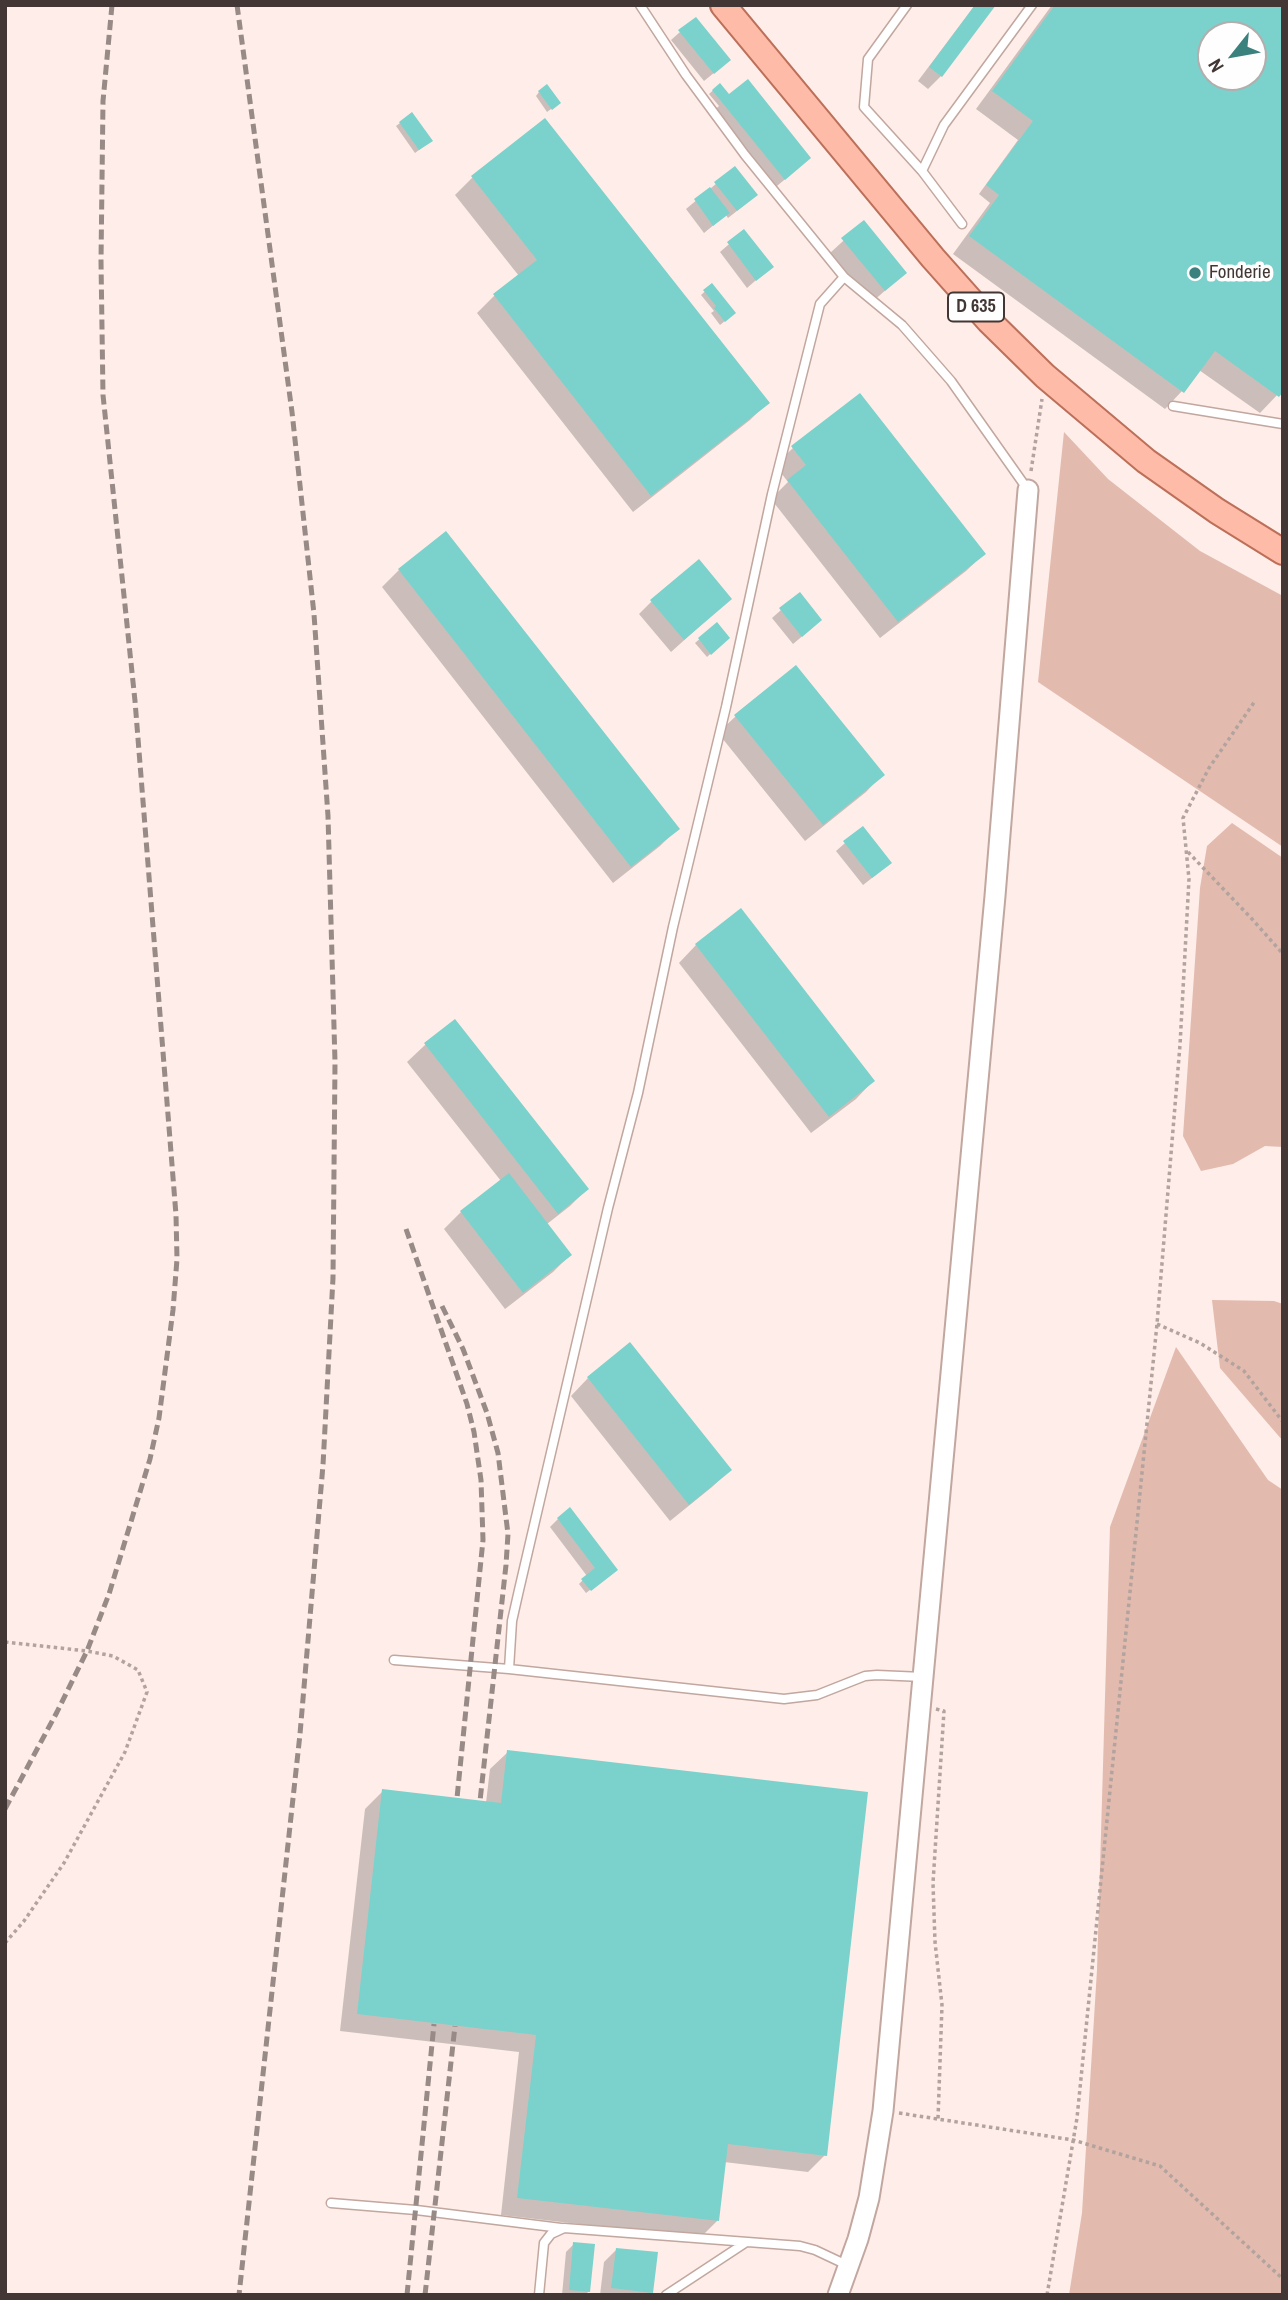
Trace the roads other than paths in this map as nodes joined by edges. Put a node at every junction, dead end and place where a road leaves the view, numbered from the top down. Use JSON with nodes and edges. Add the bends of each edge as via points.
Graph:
{"nodes":[{"id":1,"x":640,"y":5,"type":"edge"},
{"id":2,"x":723,"y":5,"type":"edge"},
{"id":3,"x":907,"y":5,"type":"edge"},
{"id":4,"x":1032,"y":5,"type":"edge"},
{"id":5,"x":922,"y":172,"type":"junction"},
{"id":6,"x":962,"y":224,"type":"dead end"},
{"id":7,"x":844,"y":277,"type":"junction"},
{"id":8,"x":1173,"y":406,"type":"dead end"},
{"id":9,"x":1283,"y":424,"type":"edge"},
{"id":10,"x":1028,"y":490,"type":"joint"},
{"id":11,"x":1283,"y":552,"type":"edge"},
{"id":12,"x":394,"y":1660,"type":"dead end"},
{"id":13,"x":509,"y":1670,"type":"junction"},
{"id":14,"x":923,"y":1677,"type":"junction"},
{"id":15,"x":331,"y":2203,"type":"dead end"},
{"id":16,"x":564,"y":2228,"type":"junction"},
{"id":17,"x":745,"y":2243,"type":"junction"},
{"id":18,"x":849,"y":2266,"type":"junction"},
{"id":19,"x":539,"y":2295,"type":"edge"},
{"id":20,"x":666,"y":2295,"type":"edge"},
{"id":21,"x":838,"y":2295,"type":"edge"}],
"edges":[{"from":1,"to":7,"type":"lane","via":[[745,155]]},
{"from":2,"to":11,"type":"main road","number":"D 635","via":[[933,258],[1045,376],[1146,461]]},
{"from":3,"to":5,"type":"lane","via":[[868,59],[864,107]]},
{"from":4,"to":5,"type":"lane","via":[[944,125]]},
{"from":5,"to":6,"type":"lane"},
{"from":7,"to":10,"type":"lane","via":[[902,325],[935,363]]},
{"from":7,"to":13,"type":"lane","via":[[820,304],[772,494],[638,1093],[512,1621]]},
{"from":8,"to":9,"type":"lane"},
{"from":10,"to":14,"type":"street"},
{"from":12,"to":13,"type":"lane"},
{"from":13,"to":14,"type":"lane","via":[[784,1699],[817,1695],[865,1676]]},
{"from":14,"to":18,"type":"street","via":[[883,2111],[869,2198]]},
{"from":15,"to":16,"type":"lane"},
{"from":16,"to":17,"type":"lane"},
{"from":16,"to":19,"type":"lane","via":[[544,2243]]},
{"from":17,"to":18,"type":"lane","via":[[800,2246]]},
{"from":17,"to":20,"type":"lane"},
{"from":18,"to":21,"type":"street"}]}
